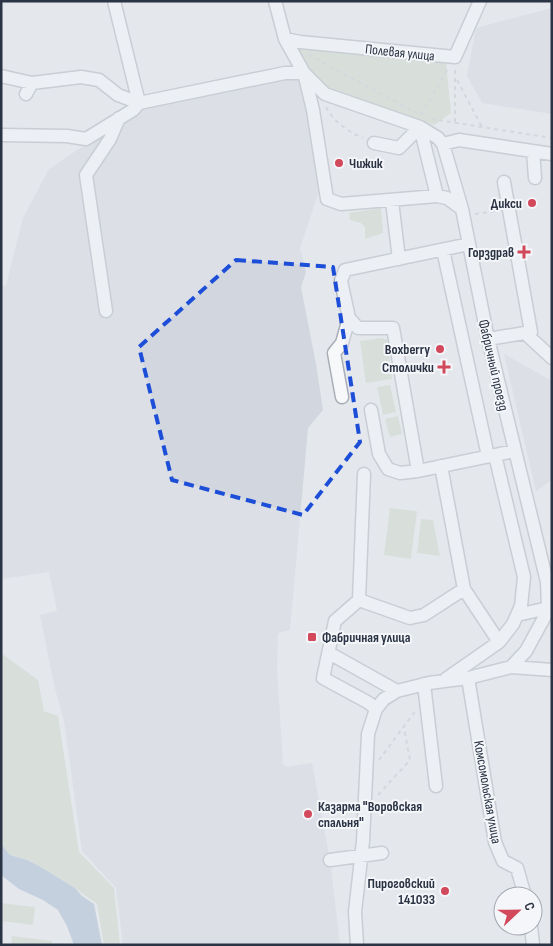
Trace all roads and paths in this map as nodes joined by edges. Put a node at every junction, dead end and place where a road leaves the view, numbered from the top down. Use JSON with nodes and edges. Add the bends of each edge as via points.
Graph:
{"nodes":[{"id":1,"x":114,"y":1,"type":"edge"},
{"id":2,"x":275,"y":1,"type":"edge"},
{"id":3,"x":480,"y":1,"type":"edge"},
{"id":4,"x":285,"y":39,"type":"junction"},
{"id":5,"x":455,"y":57,"type":"junction"},
{"id":6,"x":327,"y":66,"type":"dead end"},
{"id":7,"x":304,"y":73,"type":"junction"},
{"id":8,"x":1,"y":76,"type":"edge"},
{"id":9,"x":456,"y":78,"type":"junction"},
{"id":10,"x":139,"y":104,"type":"junction"},
{"id":11,"x":324,"y":104,"type":"dead end"},
{"id":12,"x":119,"y":118,"type":"junction"},
{"id":13,"x":421,"y":121,"type":"junction"},
{"id":14,"x":455,"y":123,"type":"junction"},
{"id":15,"x":482,"y":127,"type":"junction"},
{"id":16,"x":1,"y":135,"type":"edge"},
{"id":17,"x":552,"y":138,"type":"edge"},
{"id":18,"x":374,"y":143,"type":"joint"},
{"id":19,"x":443,"y":144,"type":"junction"},
{"id":20,"x":533,"y":151,"type":"junction"},
{"id":21,"x":552,"y":154,"type":"edge"},
{"id":22,"x":535,"y":178,"type":"dead end"},
{"id":23,"x":504,"y":182,"type":"dead end"},
{"id":24,"x":437,"y":196,"type":"junction"},
{"id":25,"x":392,"y":201,"type":"junction"},
{"id":26,"x":508,"y":210,"type":"junction"},
{"id":27,"x":466,"y":212,"type":"junction"},
{"id":28,"x":469,"y":244,"type":"junction"},
{"id":29,"x":442,"y":250,"type":"junction"},
{"id":30,"x":399,"y":259,"type":"junction"},
{"id":31,"x":106,"y":311,"type":"dead end"},
{"id":32,"x":348,"y":318,"type":"junction"},
{"id":33,"x":531,"y":332,"type":"dead end"},
{"id":34,"x":488,"y":339,"type":"junction"},
{"id":35,"x":552,"y":358,"type":"edge"},
{"id":36,"x":342,"y":397,"type":"dead end"},
{"id":37,"x":371,"y":410,"type":"dead end"},
{"id":38,"x":514,"y":451,"type":"junction"},
{"id":39,"x":491,"y":456,"type":"junction"},
{"id":40,"x":441,"y":466,"type":"junction"},
{"id":41,"x":418,"y":471,"type":"junction"},
{"id":42,"x":364,"y":474,"type":"dead end"},
{"id":43,"x":464,"y":589,"type":"junction"},
{"id":44,"x":359,"y":600,"type":"junction"},
{"id":45,"x":550,"y":608,"type":"edge"},
{"id":46,"x":517,"y":615,"type":"junction"},
{"id":47,"x":499,"y":642,"type":"junction"},
{"id":48,"x":329,"y":653,"type":"junction"},
{"id":49,"x":511,"y":667,"type":"junction"},
{"id":50,"x":552,"y":670,"type":"edge"},
{"id":51,"x":468,"y":678,"type":"junction"},
{"id":52,"x":444,"y":681,"type":"junction"},
{"id":53,"x":425,"y":690,"type":"junction"},
{"id":54,"x":397,"y":691,"type":"junction"},
{"id":55,"x":376,"y":709,"type":"junction"},
{"id":56,"x":404,"y":726,"type":"junction"},
{"id":57,"x":379,"y":761,"type":"dead end"},
{"id":58,"x":436,"y":786,"type":"dead end"},
{"id":59,"x":377,"y":795,"type":"dead end"},
{"id":60,"x":382,"y":853,"type":"dead end"},
{"id":61,"x":361,"y":855,"type":"junction"},
{"id":62,"x":330,"y":860,"type":"dead end"},
{"id":63,"x":522,"y":886,"type":"edge"},
{"id":64,"x":357,"y":945,"type":"edge"}],
"edges":[{"from":1,"to":10,"type":"street"},
{"from":2,"to":4,"type":"street"},
{"from":3,"to":5,"type":"street","name":"Полевая улица"},
{"from":4,"to":5,"type":"street","name":"Полевая улица"},
{"from":4,"to":7,"type":"street"},
{"from":5,"to":9,"type":"path"},
{"from":5,"to":13,"type":"path"},
{"from":6,"to":13,"type":"path"},
{"from":7,"to":10,"type":"street","via":[[285,73]]},
{"from":7,"to":13,"type":"street","via":[[325,94]]},
{"from":7,"to":25,"type":"street","via":[[327,199],[341,204]]},
{"from":8,"to":10,"type":"street","via":[[29,89],[81,78],[98,80],[118,95]]},
{"from":9,"to":14,"type":"path"},
{"from":9,"to":15,"type":"path"},
{"from":10,"to":12,"type":"street"},
{"from":11,"to":18,"type":"path","via":[[331,116],[349,132]]},
{"from":12,"to":16,"type":"street","via":[[86,139]]},
{"from":12,"to":31,"type":"street","via":[[110,139],[86,175]]},
{"from":13,"to":14,"type":"path"},
{"from":13,"to":18,"type":"street","via":[[399,148]]},
{"from":13,"to":19,"type":"street"},
{"from":13,"to":24,"type":"street"},
{"from":14,"to":15,"type":"path"},
{"from":15,"to":17,"type":"path"},
{"from":19,"to":20,"type":"street","via":[[459,140]]},
{"from":19,"to":27,"type":"street","name":"Фабричный проезд"},
{"from":20,"to":21,"type":"street"},
{"from":20,"to":22,"type":"street"},
{"from":23,"to":26,"type":"street"},
{"from":24,"to":25,"type":"street"},
{"from":24,"to":27,"type":"street","via":[[447,198]]},
{"from":25,"to":30,"type":"street"},
{"from":26,"to":27,"type":"path"},
{"from":26,"to":33,"type":"street"},
{"from":27,"to":28,"type":"street","name":"Фабричный проезд"},
{"from":28,"to":29,"type":"street"},
{"from":28,"to":34,"type":"street","name":"Фабричный проезд"},
{"from":29,"to":30,"type":"street"},
{"from":29,"to":39,"type":"street"},
{"from":30,"to":32,"type":"street","via":[[344,270],[342,281]]},
{"from":32,"to":36,"type":"street","via":[[342,343],[334,353]]},
{"from":32,"to":41,"type":"street","via":[[358,328],[393,328]]},
{"from":34,"to":35,"type":"street","via":[[525,333]]},
{"from":34,"to":38,"type":"street","name":"Фабричный проезд"},
{"from":37,"to":41,"type":"street","via":[[379,454],[388,469],[400,473]]},
{"from":38,"to":39,"type":"street"},
{"from":38,"to":45,"type":"street","name":"Фабричный проезд","via":[[547,582]]},
{"from":39,"to":40,"type":"street"},
{"from":39,"to":46,"type":"street","via":[[524,577]]},
{"from":40,"to":41,"type":"street"},
{"from":40,"to":43,"type":"street"},
{"from":42,"to":44,"type":"street"},
{"from":43,"to":44,"type":"street","via":[[424,615],[410,618]]},
{"from":43,"to":47,"type":"street"},
{"from":44,"to":48,"type":"street","via":[[335,621]]},
{"from":45,"to":46,"type":"street"},
{"from":45,"to":49,"type":"street","name":"Фабричный проезд","via":[[526,652]]},
{"from":46,"to":47,"type":"street"},
{"from":47,"to":52,"type":"street"},
{"from":48,"to":54,"type":"street"},
{"from":48,"to":55,"type":"street","via":[[323,678]]},
{"from":49,"to":50,"type":"street"},
{"from":49,"to":51,"type":"street"},
{"from":51,"to":52,"type":"street"},
{"from":51,"to":63,"type":"street","name":"Комсомольская улица","via":[[495,842],[503,861],[517,868]]},
{"from":52,"to":53,"type":"street"},
{"from":53,"to":54,"type":"street"},
{"from":53,"to":56,"type":"path"},
{"from":53,"to":58,"type":"street"},
{"from":54,"to":55,"type":"street"},
{"from":55,"to":61,"type":"street","via":[[368,734]]},
{"from":56,"to":57,"type":"path"},
{"from":56,"to":59,"type":"path","via":[[410,760]]},
{"from":60,"to":61,"type":"street"},
{"from":61,"to":62,"type":"street"},
{"from":61,"to":64,"type":"street","via":[[355,912]]}]}
